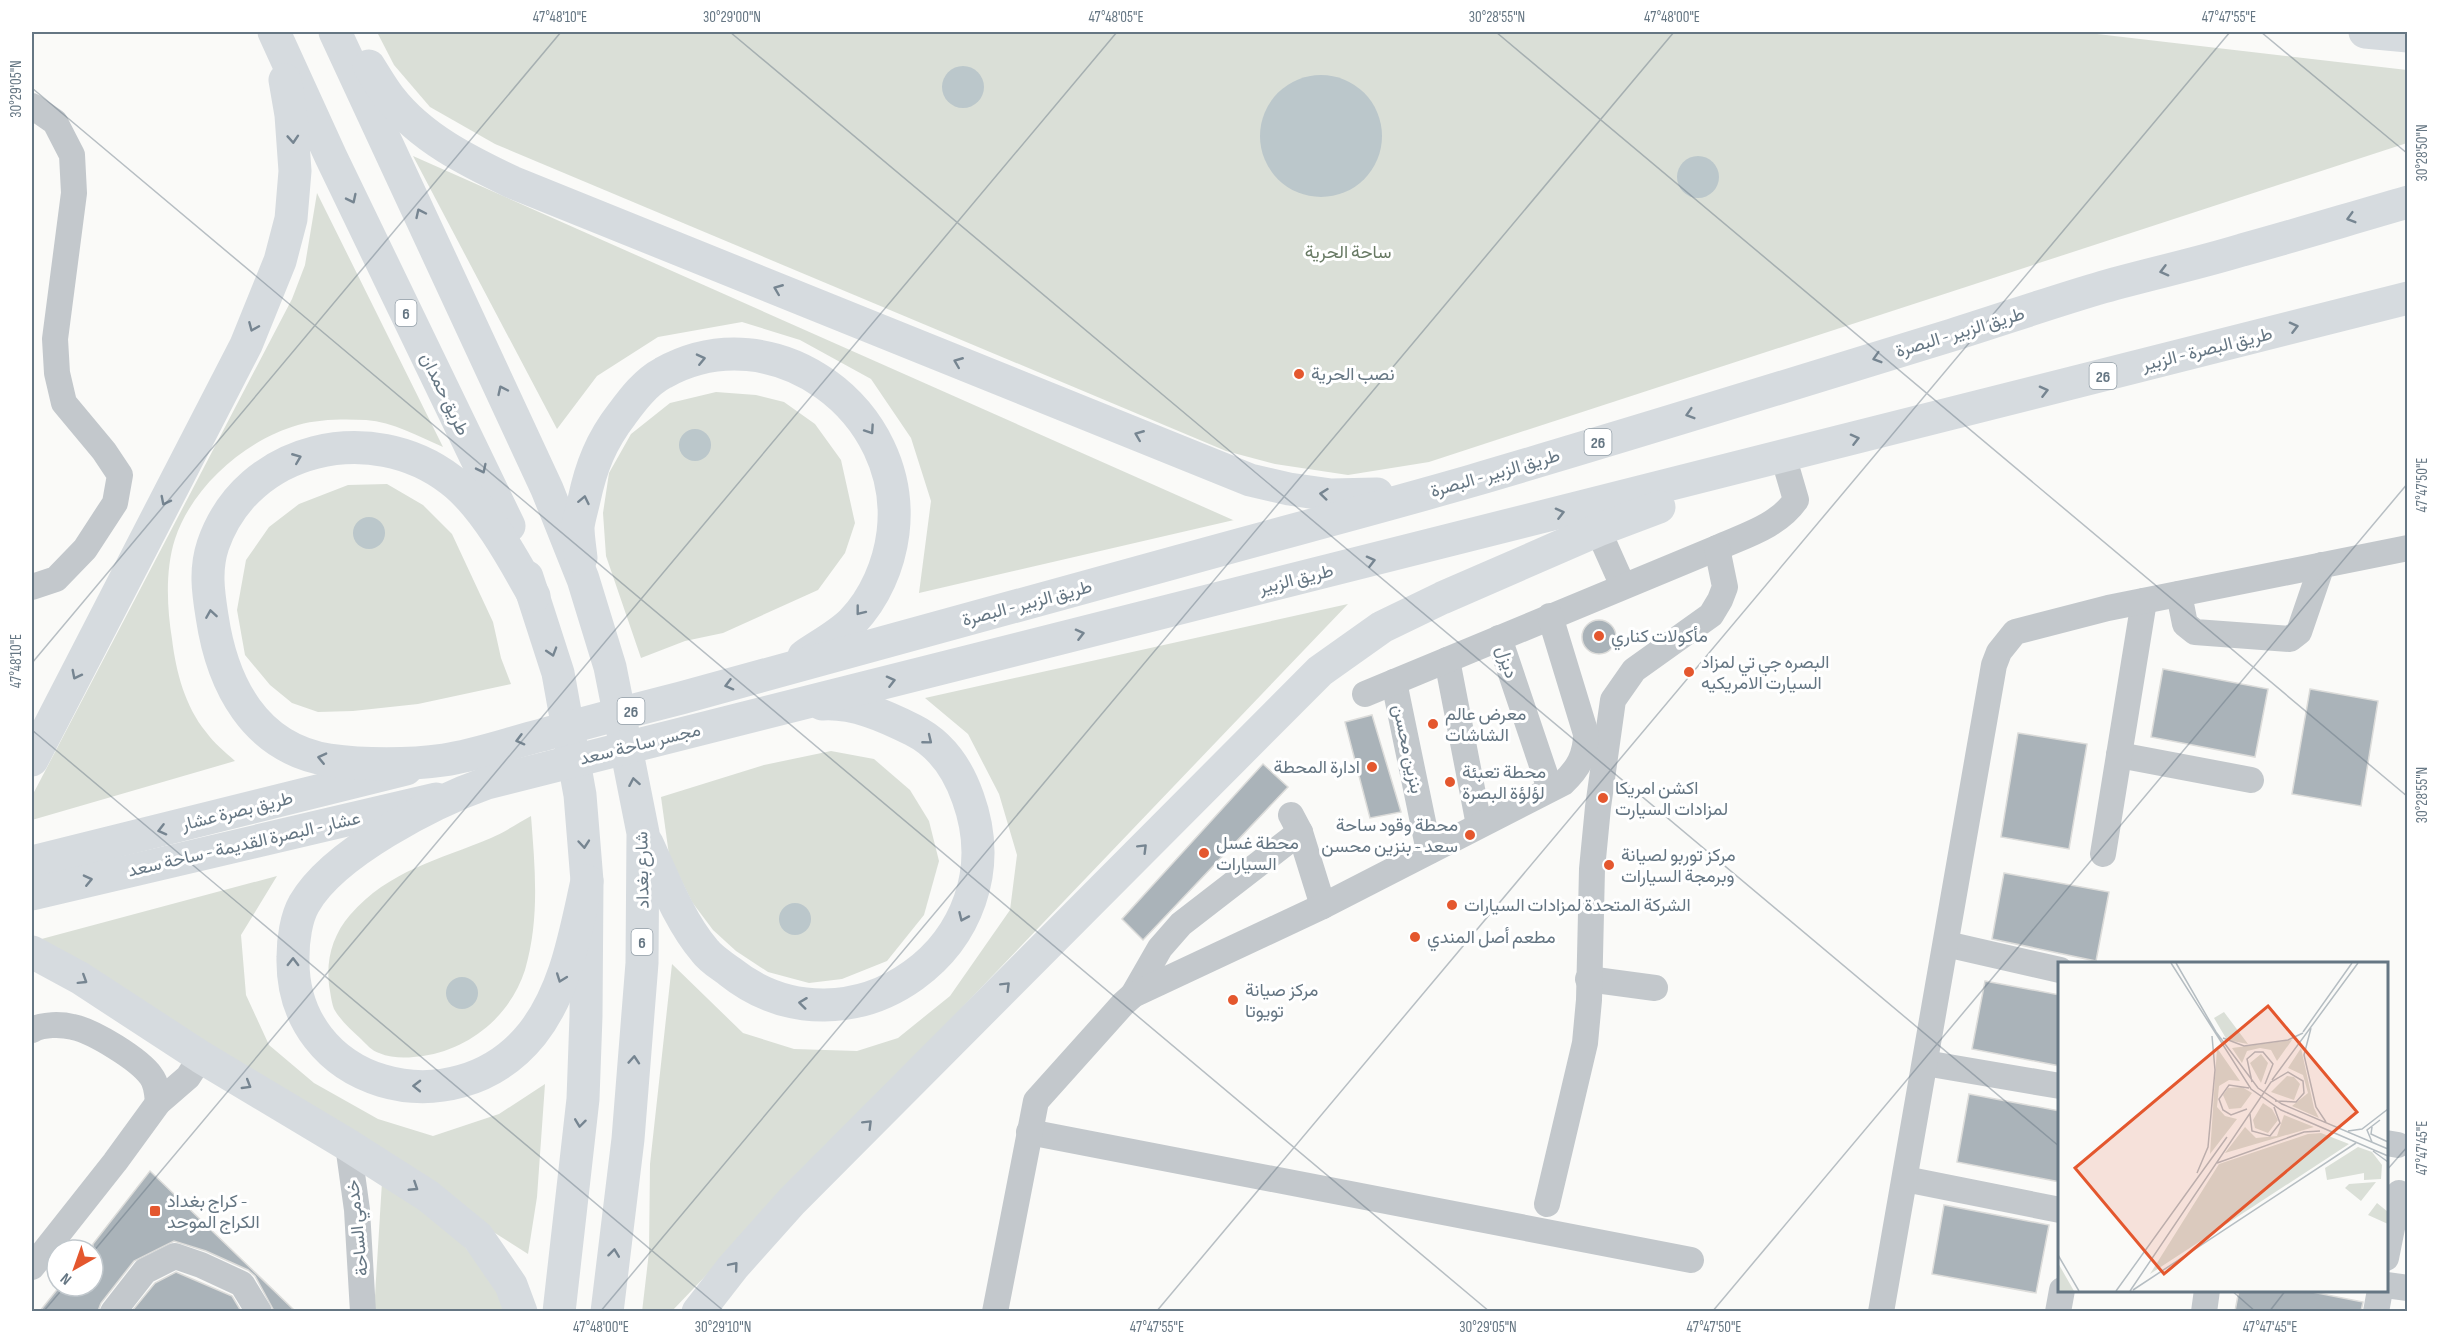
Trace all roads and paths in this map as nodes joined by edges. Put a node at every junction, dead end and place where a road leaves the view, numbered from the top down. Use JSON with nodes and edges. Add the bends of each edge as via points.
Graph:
{"nodes":[{"id":1,"x":335,"y":32,"type":"edge"},
{"id":2,"x":345,"y":32,"type":"edge"},
{"id":3,"x":2365,"y":32,"type":"edge"},
{"id":4,"x":276,"y":36,"type":"edge"},
{"id":5,"x":2408,"y":36,"type":"edge"},
{"id":6,"x":32,"y":106,"type":"edge"},
{"id":7,"x":2408,"y":202,"type":"edge"},
{"id":8,"x":2408,"y":298,"type":"edge"},
{"id":9,"x":1791,"y":456,"type":"junction"},
{"id":10,"x":1466,"y":482,"type":"junction"},
{"id":11,"x":1598,"y":530,"type":"junction"},
{"id":12,"x":1717,"y":548,"type":"junction"},
{"id":13,"x":2408,"y":548,"type":"edge"},
{"id":14,"x":2322,"y":565,"type":"junction"},
{"id":15,"x":583,"y":579,"type":"junction"},
{"id":16,"x":1623,"y":586,"type":"junction"},
{"id":17,"x":32,"y":587,"type":"edge"},
{"id":18,"x":2179,"y":594,"type":"junction"},
{"id":19,"x":534,"y":596,"type":"junction"},
{"id":20,"x":2144,"y":601,"type":"junction"},
{"id":21,"x":1550,"y":616,"type":"junction"},
{"id":22,"x":1499,"y":638,"type":"junction"},
{"id":23,"x":1447,"y":660,"type":"junction"},
{"id":24,"x":786,"y":669,"type":"junction"},
{"id":25,"x":1394,"y":682,"type":"junction"},
{"id":26,"x":1365,"y":694,"type":"dead end"},
{"id":27,"x":793,"y":705,"type":"junction"},
{"id":28,"x":2119,"y":755,"type":"junction"},
{"id":29,"x":32,"y":760,"type":"edge"},
{"id":30,"x":443,"y":760,"type":"junction"},
{"id":31,"x":2251,"y":780,"type":"dead end"},
{"id":32,"x":1550,"y":789,"type":"junction"},
{"id":33,"x":457,"y":794,"type":"junction"},
{"id":34,"x":1479,"y":825,"type":"junction"},
{"id":35,"x":643,"y":833,"type":"junction"},
{"id":36,"x":1429,"y":851,"type":"junction"},
{"id":37,"x":2103,"y":854,"type":"dead end"},
{"id":38,"x":32,"y":862,"type":"edge"},
{"id":39,"x":587,"y":881,"type":"junction"},
{"id":40,"x":32,"y":894,"type":"edge"},
{"id":41,"x":1323,"y":906,"type":"junction"},
{"id":42,"x":1946,"y":944,"type":"junction"},
{"id":43,"x":32,"y":952,"type":"edge"},
{"id":44,"x":2058,"y":970,"type":"edge"},
{"id":45,"x":1588,"y":979,"type":"junction"},
{"id":46,"x":1655,"y":988,"type":"dead end"},
{"id":47,"x":1133,"y":995,"type":"junction"},
{"id":48,"x":32,"y":1030,"type":"edge"},
{"id":49,"x":201,"y":1057,"type":"junction"},
{"id":50,"x":1925,"y":1063,"type":"junction"},
{"id":51,"x":2058,"y":1086,"type":"edge"},
{"id":52,"x":158,"y":1102,"type":"junction"},
{"id":53,"x":1029,"y":1132,"type":"junction"},
{"id":54,"x":348,"y":1144,"type":"junction"},
{"id":55,"x":1905,"y":1179,"type":"junction"},
{"id":56,"x":2399,"y":1193,"type":"dead end"},
{"id":57,"x":1547,"y":1204,"type":"dead end"},
{"id":58,"x":2058,"y":1210,"type":"edge"},
{"id":59,"x":2388,"y":1248,"type":"edge"},
{"id":60,"x":1691,"y":1260,"type":"dead end"},
{"id":61,"x":32,"y":1267,"type":"edge"},
{"id":62,"x":2388,"y":1285,"type":"edge"},
{"id":63,"x":2408,"y":1288,"type":"edge"},
{"id":64,"x":2062,"y":1292,"type":"edge"},
{"id":65,"x":2207,"y":1292,"type":"edge"},
{"id":66,"x":2380,"y":1292,"type":"edge"},
{"id":67,"x":113,"y":1311,"type":"edge"},
{"id":68,"x":259,"y":1311,"type":"edge"},
{"id":69,"x":363,"y":1311,"type":"edge"},
{"id":70,"x":521,"y":1311,"type":"edge"},
{"id":71,"x":559,"y":1311,"type":"edge"},
{"id":72,"x":607,"y":1311,"type":"edge"},
{"id":73,"x":698,"y":1311,"type":"edge"},
{"id":74,"x":995,"y":1311,"type":"edge"},
{"id":75,"x":1881,"y":1311,"type":"edge"},
{"id":76,"x":2058,"y":1311,"type":"edge"},
{"id":77,"x":2204,"y":1311,"type":"edge"},
{"id":78,"x":2376,"y":1311,"type":"edge"}],
"edges":[{"from":15,"to":1,"type":"main road","number":"6","one_way":true,"via":[[547,489]]},
{"from":10,"to":2,"type":"main road","one_way":true,"via":[[1385,493],[1331,495],[1289,489],[1239,475],[512,182],[420,129],[391,99]]},
{"from":3,"to":5,"type":"main road"},
{"from":4,"to":19,"type":"main road","name":"طريق حمدان","number":"6","one_way":true,"via":[[510,527]]},
{"from":4,"to":29,"type":"main road","one_way":true,"via":[[291,115],[295,171],[291,219],[280,261],[246,345]]},
{"from":6,"to":17,"type":"street","via":[[55,122],[72,155],[74,193],[55,339],[64,403],[120,475],[115,503],[85,549],[56,579]]},
{"from":7,"to":10,"type":"main road","name":"طريق الزبير - البصرة","number":"26","one_way":true,"via":[[2099,288]]},
{"from":9,"to":8,"type":"main road","name":"طريق البصرة - الزبير","number":"26","one_way":true},
{"from":9,"to":11,"type":"main road"},
{"from":9,"to":12,"type":"street","via":[[1796,500],[1790,509],[1773,523]]},
{"from":27,"to":9,"type":"main road","name":"طريق الزبير","number":"26","one_way":true},
{"from":10,"to":24,"type":"main road","name":"طريق الزبير - البصرة","number":"26"},
{"from":11,"to":16,"type":"street"},
{"from":73,"to":11,"type":"main road","one_way":true,"via":[[792,1201],[1320,671],[1382,627]]},
{"from":12,"to":16,"type":"street"},
{"from":12,"to":45,"type":"street","via":[[1725,587],[1711,615],[1634,670],[1613,700],[1593,858]]},
{"from":13,"to":14,"type":"street"},
{"from":14,"to":18,"type":"street"},
{"from":14,"to":18,"type":"street","via":[[2299,632],[2290,639],[2195,632],[2186,624]]},
{"from":15,"to":24,"type":"main road","one_way":true,"via":[[578,526],[590,471],[603,441],[635,396],[662,373],[698,358],[725,354],[753,356],[794,365],[826,383],[857,412],[880,449],[891,477],[896,511],[891,554],[874,592],[851,622]]},
{"from":35,"to":15,"type":"main road","name":"شارع بغداد","number":"6","one_way":true,"via":[[610,667]]},
{"from":16,"to":21,"type":"street"},
{"from":18,"to":20,"type":"street"},
{"from":30,"to":19,"type":"main road","one_way":true,"via":[[365,763],[321,759],[290,747],[259,725],[227,678],[217,649],[208,593],[207,570],[226,516],[270,471],[293,459],[319,450],[350,447],[387,450],[417,460],[454,481],[478,507]]},
{"from":19,"to":39,"type":"main road","number":"6","one_way":true,"via":[[558,673],[580,795]]},
{"from":20,"to":28,"type":"street"},
{"from":20,"to":42,"type":"street","via":[[2015,632],[1999,652]]},
{"from":21,"to":22,"type":"street"},
{"from":21,"to":32,"type":"street","via":[[1586,734],[1584,753],[1576,769],[1563,783]]},
{"from":22,"to":23,"type":"street"},
{"from":22,"to":32,"type":"street","name":"ديزل"},
{"from":23,"to":25,"type":"street"},
{"from":23,"to":34,"type":"street"},
{"from":24,"to":30,"type":"main road","name":"مجسر ساحة سعد","number":"26","one_way":true},
{"from":25,"to":26,"type":"street"},
{"from":25,"to":36,"type":"street","name":"بنزين محسن"},
{"from":27,"to":33,"type":"main road","name":"مجسر ساحة سعد","number":"26"},
{"from":27,"to":35,"type":"main road","one_way":true,"via":[[829,703],[886,717],[926,737],[952,762],[976,819],[980,847],[976,885],[962,922],[939,955],[897,986],[872,997],[832,1006],[782,1000],[743,982],[705,952],[674,902]]},
{"from":28,"to":31,"type":"street"},
{"from":28,"to":37,"type":"street"},
{"from":30,"to":38,"type":"main road","name":"طريق بصرة عشار","one_way":true},
{"from":32,"to":34,"type":"street"},
{"from":39,"to":33,"type":"main road","one_way":true,"via":[[570,955],[554,997],[531,1034],[508,1059],[482,1074],[436,1086],[411,1087],[359,1072],[334,1054],[315,1033],[301,1008],[292,978],[293,940],[303,905],[322,879],[352,856],[389,830]]},
{"from":40,"to":33,"type":"main road","name":"عشار - البصرة القديمة - ساحة سعد","one_way":true},
{"from":34,"to":36,"type":"street"},
{"from":72,"to":35,"type":"main road","name":"شارع بغداد","number":"6","one_way":true,"via":[[628,1138],[642,963]]},
{"from":36,"to":41,"type":"street"},
{"from":39,"to":71,"type":"main road","number":"6","one_way":true,"via":[[583,1099]]},
{"from":41,"to":47,"type":"street"},
{"from":41,"to":47,"type":"street","via":[[1296,824],[1181,924],[1160,948]]},
{"from":42,"to":44,"type":"street"},
{"from":42,"to":50,"type":"street"},
{"from":43,"to":49,"type":"main road","one_way":true,"via":[[80,978]]},
{"from":45,"to":46,"type":"street"},
{"from":45,"to":57,"type":"street","via":[[1585,1042]]},
{"from":47,"to":53,"type":"street","via":[[1036,1101]]},
{"from":48,"to":52,"type":"street","via":[[61,1026],[86,1031],[146,1069],[156,1084]]},
{"from":49,"to":52,"type":"street","via":[[188,1077]]},
{"from":49,"to":54,"type":"main road","one_way":true},
{"from":50,"to":51,"type":"street"},
{"from":50,"to":55,"type":"street"},
{"from":52,"to":61,"type":"street"},
{"from":53,"to":60,"type":"street"},
{"from":53,"to":74,"type":"street"},
{"from":54,"to":69,"type":"street","name":"خدمي الساحة","via":[[357,1210]]},
{"from":54,"to":70,"type":"main road","one_way":true,"via":[[428,1196],[478,1237],[511,1285]]},
{"from":55,"to":58,"type":"street"},
{"from":55,"to":75,"type":"street"},
{"from":56,"to":59,"type":"street"},
{"from":62,"to":63,"type":"street"},
{"from":64,"to":76,"type":"street"},
{"from":65,"to":77,"type":"street"},
{"from":66,"to":78,"type":"street"},
{"from":67,"to":68,"type":"street","via":[[145,1271],[175,1256],[242,1284]]}]}
